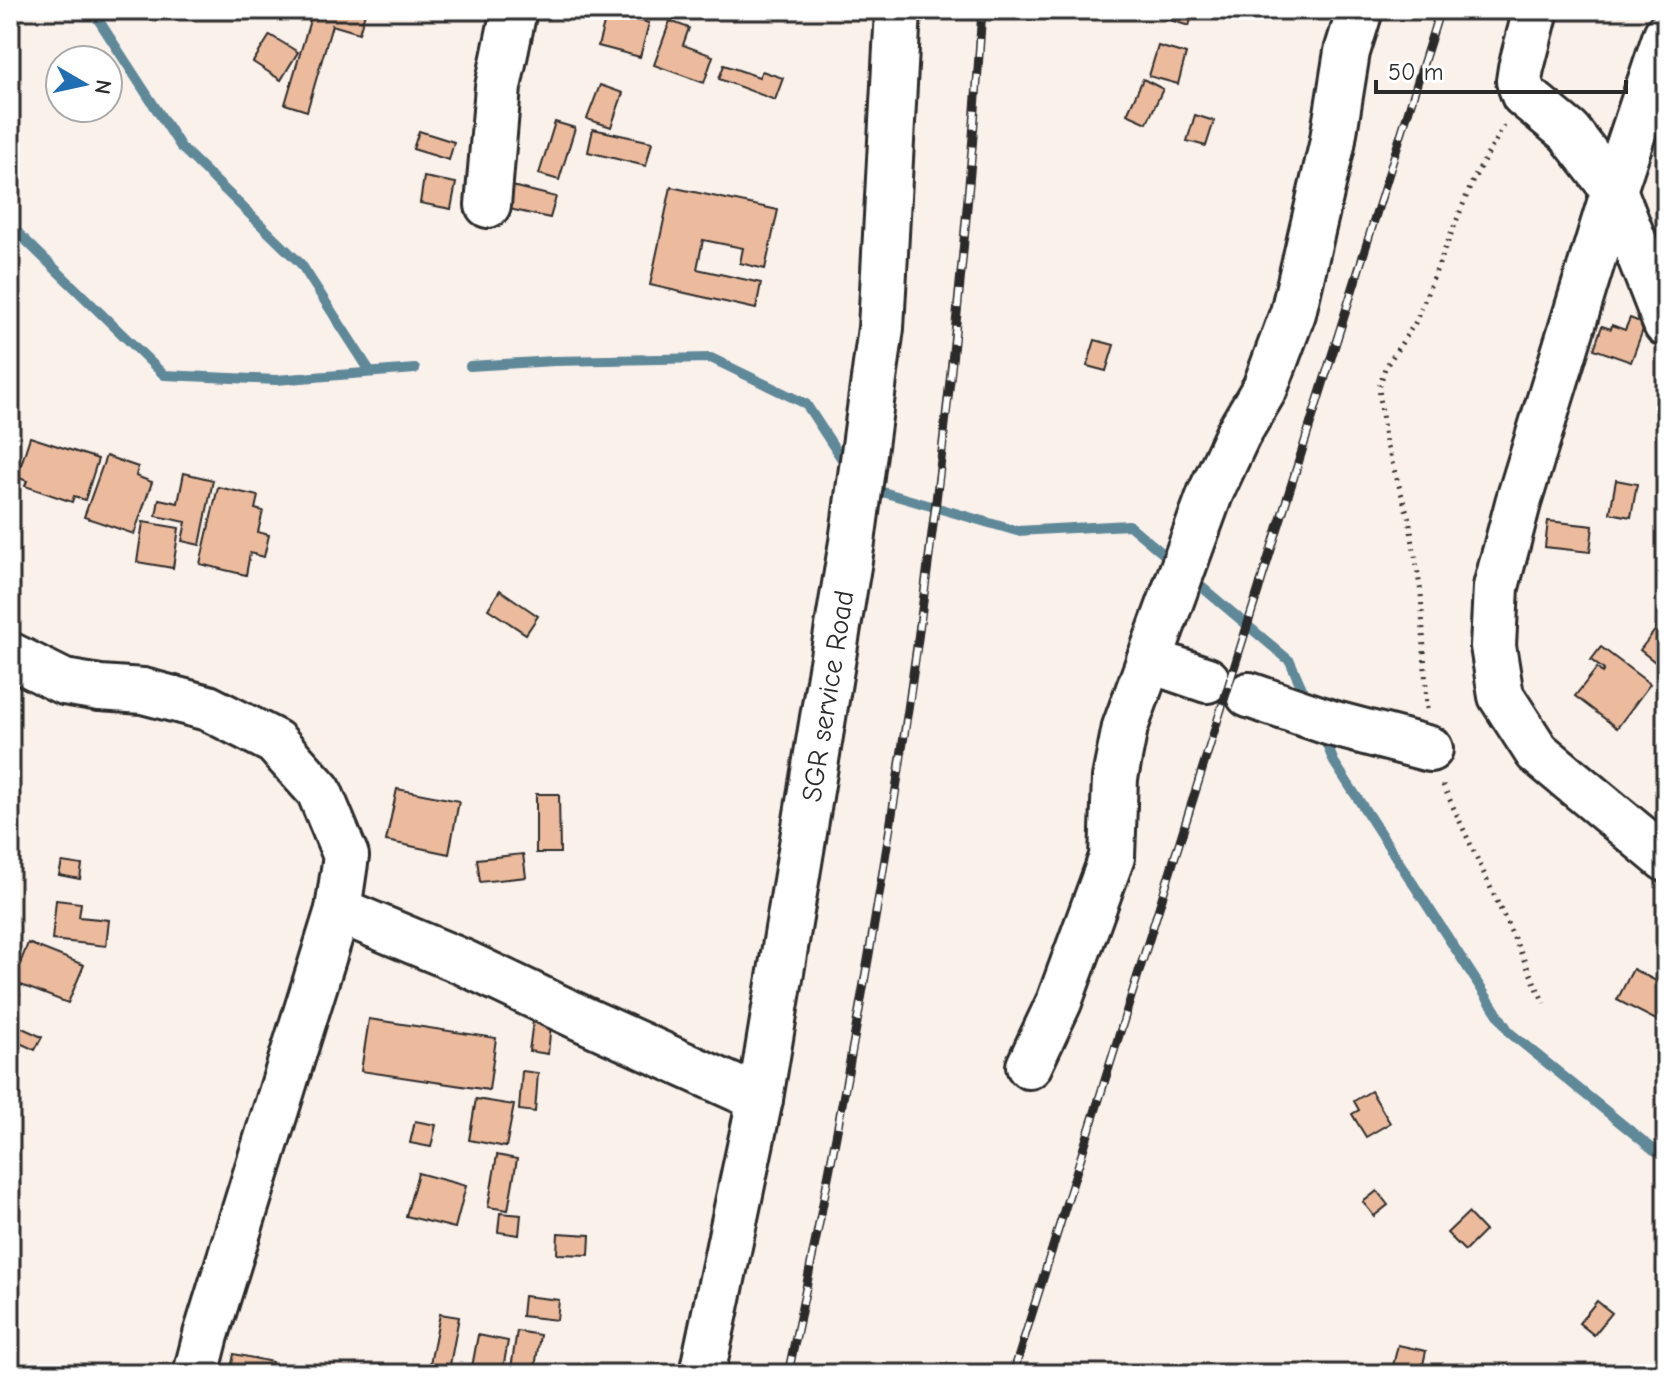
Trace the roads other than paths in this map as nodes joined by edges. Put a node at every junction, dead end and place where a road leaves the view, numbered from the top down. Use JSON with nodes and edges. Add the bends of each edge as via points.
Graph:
{"nodes":[{"id":1,"x":514,"y":10,"type":"edge"},
{"id":2,"x":898,"y":10,"type":"edge"},
{"id":3,"x":1360,"y":10,"type":"edge"},
{"id":4,"x":1536,"y":10,"type":"edge"},
{"id":5,"x":1666,"y":35,"type":"edge"},
{"id":6,"x":1614,"y":190,"type":"junction"},
{"id":7,"x":488,"y":205,"type":"dead end"},
{"id":8,"x":1666,"y":324,"type":"edge"},
{"id":9,"x":10,"y":655,"type":"edge"},
{"id":10,"x":1149,"y":660,"type":"junction"},
{"id":11,"x":1207,"y":680,"type":"dead end"},
{"id":12,"x":1249,"y":695,"type":"dead end"},
{"id":13,"x":1430,"y":749,"type":"road end"},
{"id":14,"x":1666,"y":859,"type":"edge"},
{"id":15,"x":338,"y":910,"type":"junction"},
{"id":16,"x":1029,"y":1066,"type":"dead end"},
{"id":17,"x":760,"y":1099,"type":"junction"},
{"id":18,"x":196,"y":1374,"type":"edge"},
{"id":19,"x":702,"y":1374,"type":"edge"}],
"edges":[{"from":1,"to":7,"type":"street","via":[[498,87]]},
{"from":2,"to":17,"type":"street","name":"SGR service Road","via":[[881,328],[850,557]]},
{"from":3,"to":10,"type":"street","via":[[1293,313],[1265,388],[1210,494]]},
{"from":4,"to":6,"type":"street","via":[[1519,81],[1524,95],[1569,132]]},
{"from":5,"to":6,"type":"street"},
{"from":6,"to":8,"type":"street"},
{"from":6,"to":14,"type":"street","via":[[1518,503],[1496,587],[1493,646],[1501,696],[1537,752]]},
{"from":9,"to":15,"type":"street","via":[[64,682],[143,691],[208,708],[275,742],[319,791],[346,856]]},
{"from":10,"to":11,"type":"street"},
{"from":10,"to":16,"type":"street","via":[[1125,727],[1115,778],[1112,857],[1059,1002]]},
{"from":12,"to":13,"type":"street"},
{"from":15,"to":17,"type":"street"},
{"from":15,"to":18,"type":"street"},
{"from":17,"to":19,"type":"street","name":"SGR service Road"}]}
